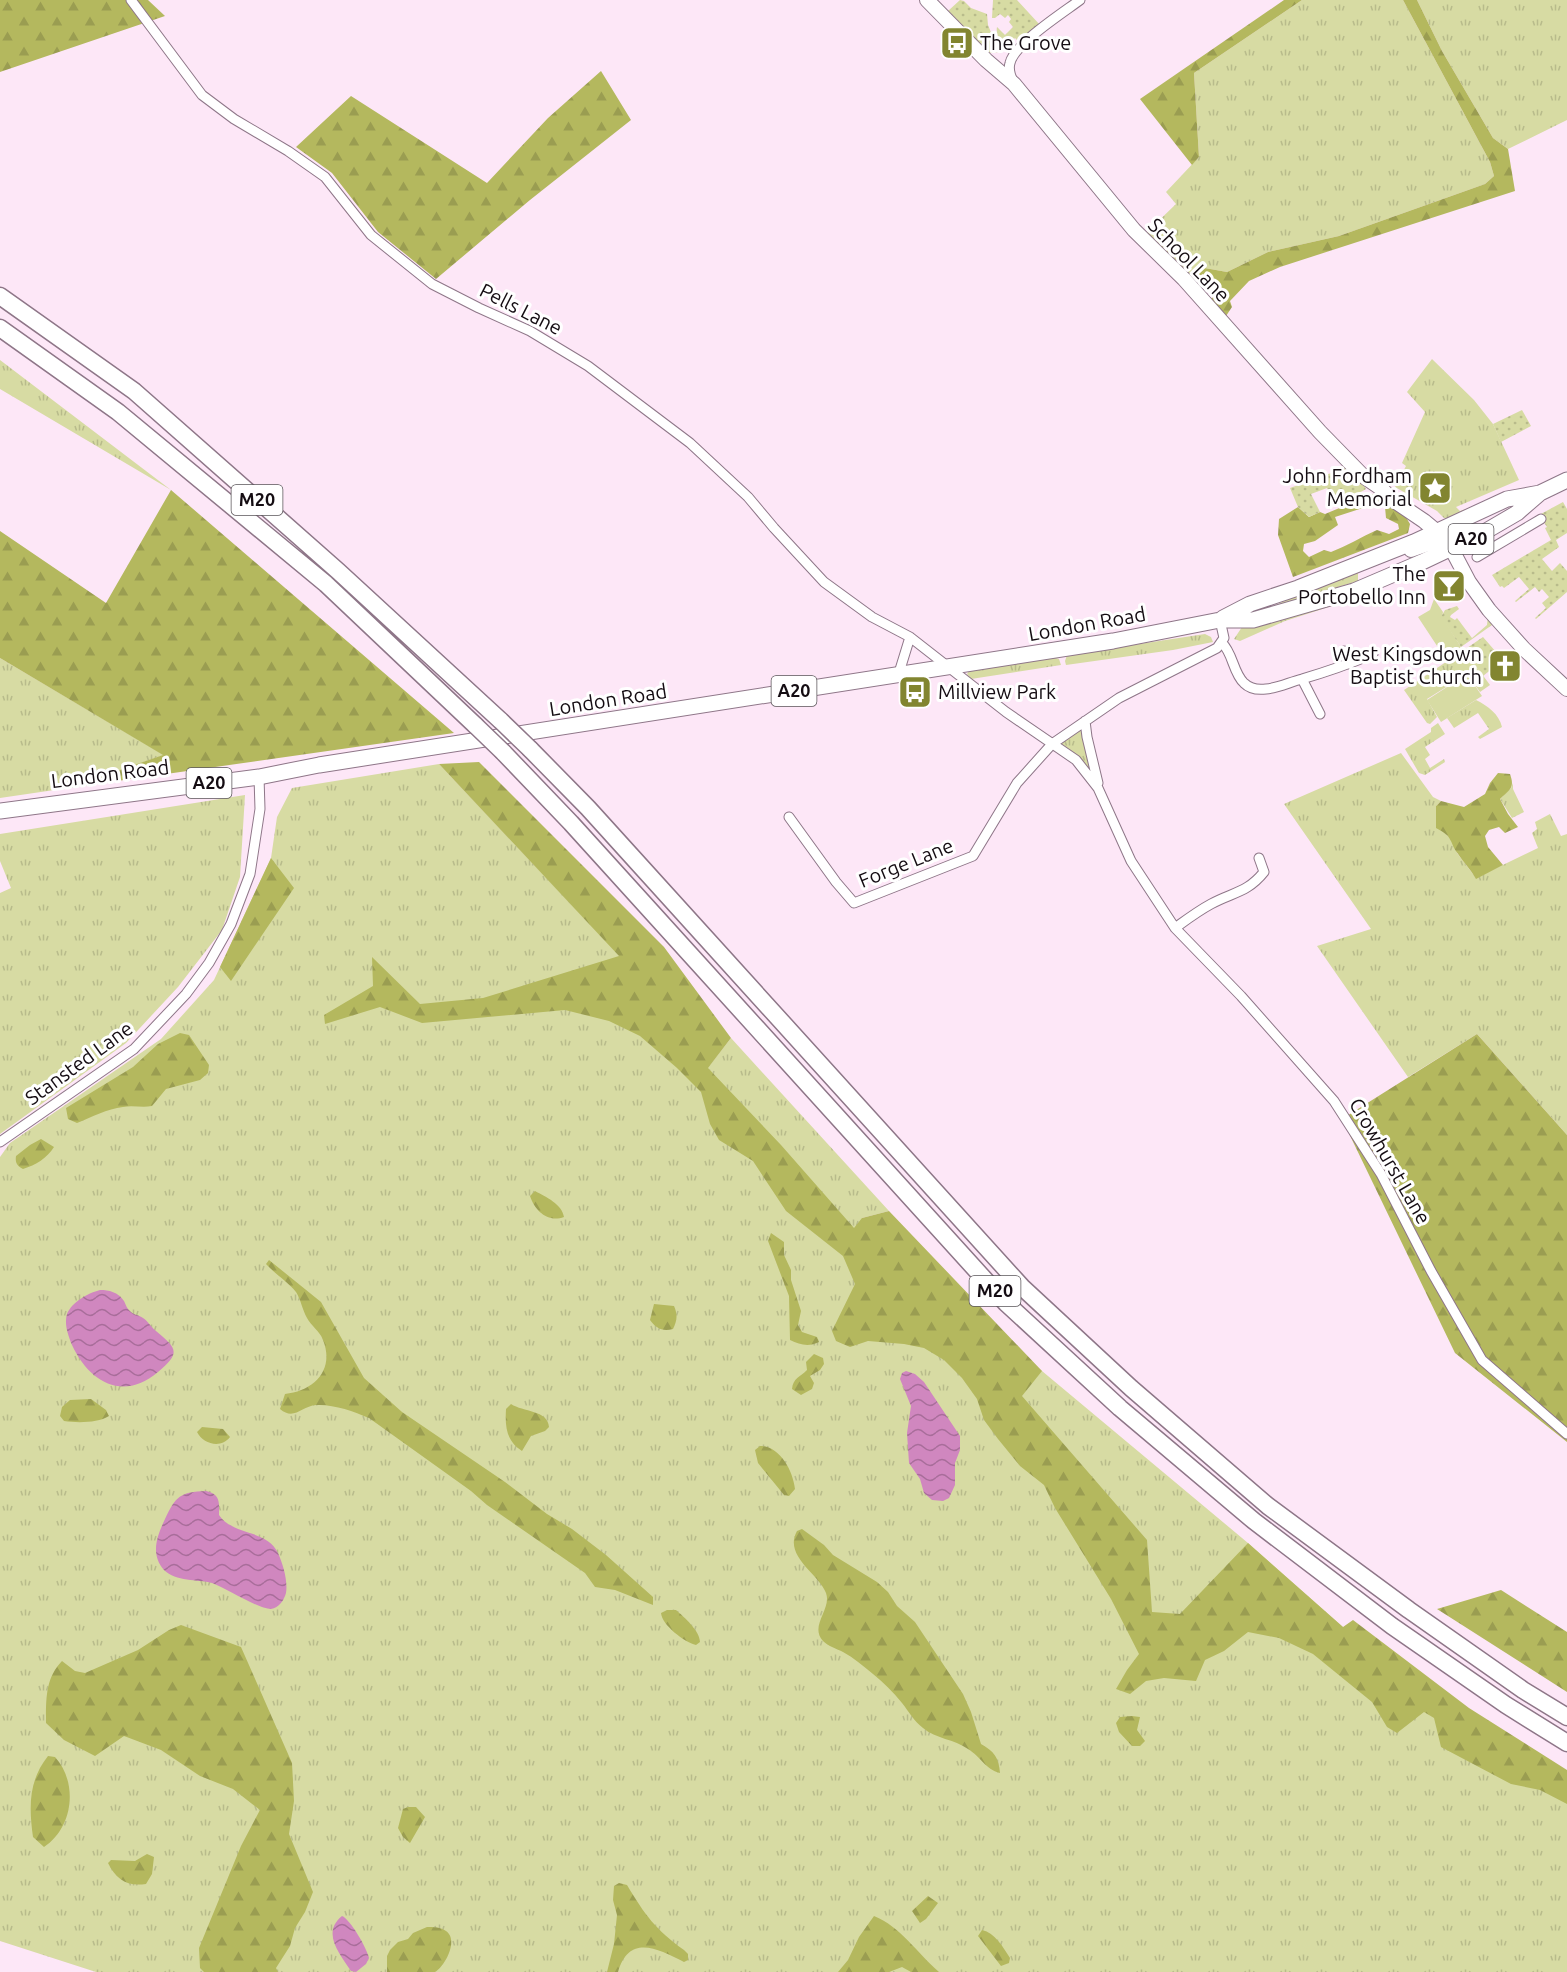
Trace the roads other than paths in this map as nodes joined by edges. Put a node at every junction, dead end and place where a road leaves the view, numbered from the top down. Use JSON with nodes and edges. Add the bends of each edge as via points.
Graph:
{"nodes":[{"id":1,"x":131,"y":0,"type":"edge"},
{"id":2,"x":927,"y":0,"type":"edge"},
{"id":3,"x":1080,"y":0,"type":"edge"},
{"id":4,"x":1014,"y":84,"type":"junction"},
{"id":5,"x":0,"y":296,"type":"edge"},
{"id":6,"x":0,"y":328,"type":"edge"},
{"id":7,"x":1567,"y":480,"type":"edge"},
{"id":8,"x":1520,"y":506,"type":"junction"},
{"id":9,"x":1445,"y":540,"type":"junction"},
{"id":10,"x":1477,"y":557,"type":"dead end"},
{"id":11,"x":1220,"y":620,"type":"junction"},
{"id":12,"x":910,"y":637,"type":"junction"},
{"id":13,"x":1222,"y":643,"type":"junction"},
{"id":14,"x":1344,"y":651,"type":"dead end"},
{"id":15,"x":1372,"y":654,"type":"dead end"},
{"id":16,"x":1350,"y":664,"type":"junction"},
{"id":17,"x":948,"y":668,"type":"junction"},
{"id":18,"x":898,"y":676,"type":"junction"},
{"id":19,"x":1302,"y":679,"type":"junction"},
{"id":20,"x":1567,"y":689,"type":"edge"},
{"id":21,"x":1320,"y":714,"type":"dead end"},
{"id":22,"x":1085,"y":721,"type":"junction"},
{"id":23,"x":1053,"y":744,"type":"junction"},
{"id":24,"x":259,"y":777,"type":"junction"},
{"id":25,"x":1098,"y":788,"type":"junction"},
{"id":26,"x":0,"y":811,"type":"edge"},
{"id":27,"x":789,"y":817,"type":"dead end"},
{"id":28,"x":1259,"y":858,"type":"dead end"},
{"id":29,"x":1174,"y":928,"type":"junction"},
{"id":30,"x":0,"y":1142,"type":"edge"},
{"id":31,"x":1567,"y":1434,"type":"edge"},
{"id":32,"x":1567,"y":1717,"type":"edge"},
{"id":33,"x":1567,"y":1743,"type":"edge"}],
"edges":[{"from":1,"to":12,"type":"street","name":"Pells Lane","via":[[202,95],[325,177],[372,235],[432,284],[530,331],[588,366],[690,443],[748,497],[824,582],[872,617]]},
{"from":2,"to":4,"type":"street","name":"School Lane"},
{"from":3,"to":4,"type":"street","via":[[1014,53],[1009,73]]},
{"from":4,"to":9,"type":"street","name":"School Lane","via":[[1134,230],[1184,279],[1320,432],[1363,476]]},
{"from":5,"to":32,"type":"highway","number":"M20","bridge":true,"via":[[134,392],[501,721],[588,808],[1022,1287],[1131,1388],[1268,1506],[1409,1610]]},
{"from":6,"to":33,"type":"highway","number":"M20","bridge":true,"via":[[118,412],[326,584],[503,752],[1006,1303],[1120,1408],[1254,1521],[1392,1626]]},
{"from":7,"to":8,"type":"main road","name":"London Road","number":"A20"},
{"from":8,"to":9,"type":"main road","name":"London Road","number":"A20"},
{"from":8,"to":9,"type":"main road","name":"London Road","number":"A20","via":[[1507,499]]},
{"from":8,"to":10,"type":"street","via":[[1537,522]]},
{"from":9,"to":11,"type":"main road","name":"London Road","number":"A20","via":[[1365,561],[1250,604]]},
{"from":9,"to":11,"type":"main road","name":"London Road","number":"A20","via":[[1372,584],[1253,620]]},
{"from":9,"to":20,"type":"street","via":[[1489,610]]},
{"from":11,"to":13,"type":"street"},
{"from":11,"to":17,"type":"main road","name":"London Road","number":"A20"},
{"from":12,"to":17,"type":"street","name":"Pells Lane"},
{"from":12,"to":18,"type":"street"},
{"from":13,"to":19,"type":"street","via":[[1241,679],[1252,688],[1267,689]]},
{"from":13,"to":22,"type":"street","name":"Forge Lane","via":[[1131,691]]},
{"from":14,"to":16,"type":"street"},
{"from":15,"to":16,"type":"street"},
{"from":16,"to":19,"type":"street"},
{"from":17,"to":18,"type":"main road","name":"London Road","number":"A20"},
{"from":17,"to":23,"type":"street","name":"Crowhurst Lane"},
{"from":18,"to":24,"type":"main road","name":"London Road","number":"A20"},
{"from":19,"to":21,"type":"street"},
{"from":22,"to":23,"type":"street","name":"Forge Lane"},
{"from":22,"to":25,"type":"street","name":"Crowhurst Lane"},
{"from":23,"to":25,"type":"street","name":"Crowhurst Lane","via":[[1076,760]]},
{"from":23,"to":27,"type":"street","name":"Forge Lane","via":[[1017,783],[973,856],[854,903]]},
{"from":24,"to":26,"type":"main road","name":"London Road","number":"A20"},
{"from":24,"to":30,"type":"street","name":"Stansted Lane","via":[[260,809],[250,874],[231,924],[209,963],[186,994],[134,1049]]},
{"from":25,"to":29,"type":"street","name":"Crowhurst Lane","via":[[1131,861]]},
{"from":28,"to":29,"type":"street","via":[[1264,872],[1254,884],[1211,904]]},
{"from":29,"to":31,"type":"street","name":"Crowhurst Lane","via":[[1241,996],[1334,1101],[1381,1174],[1482,1360]]}]}
